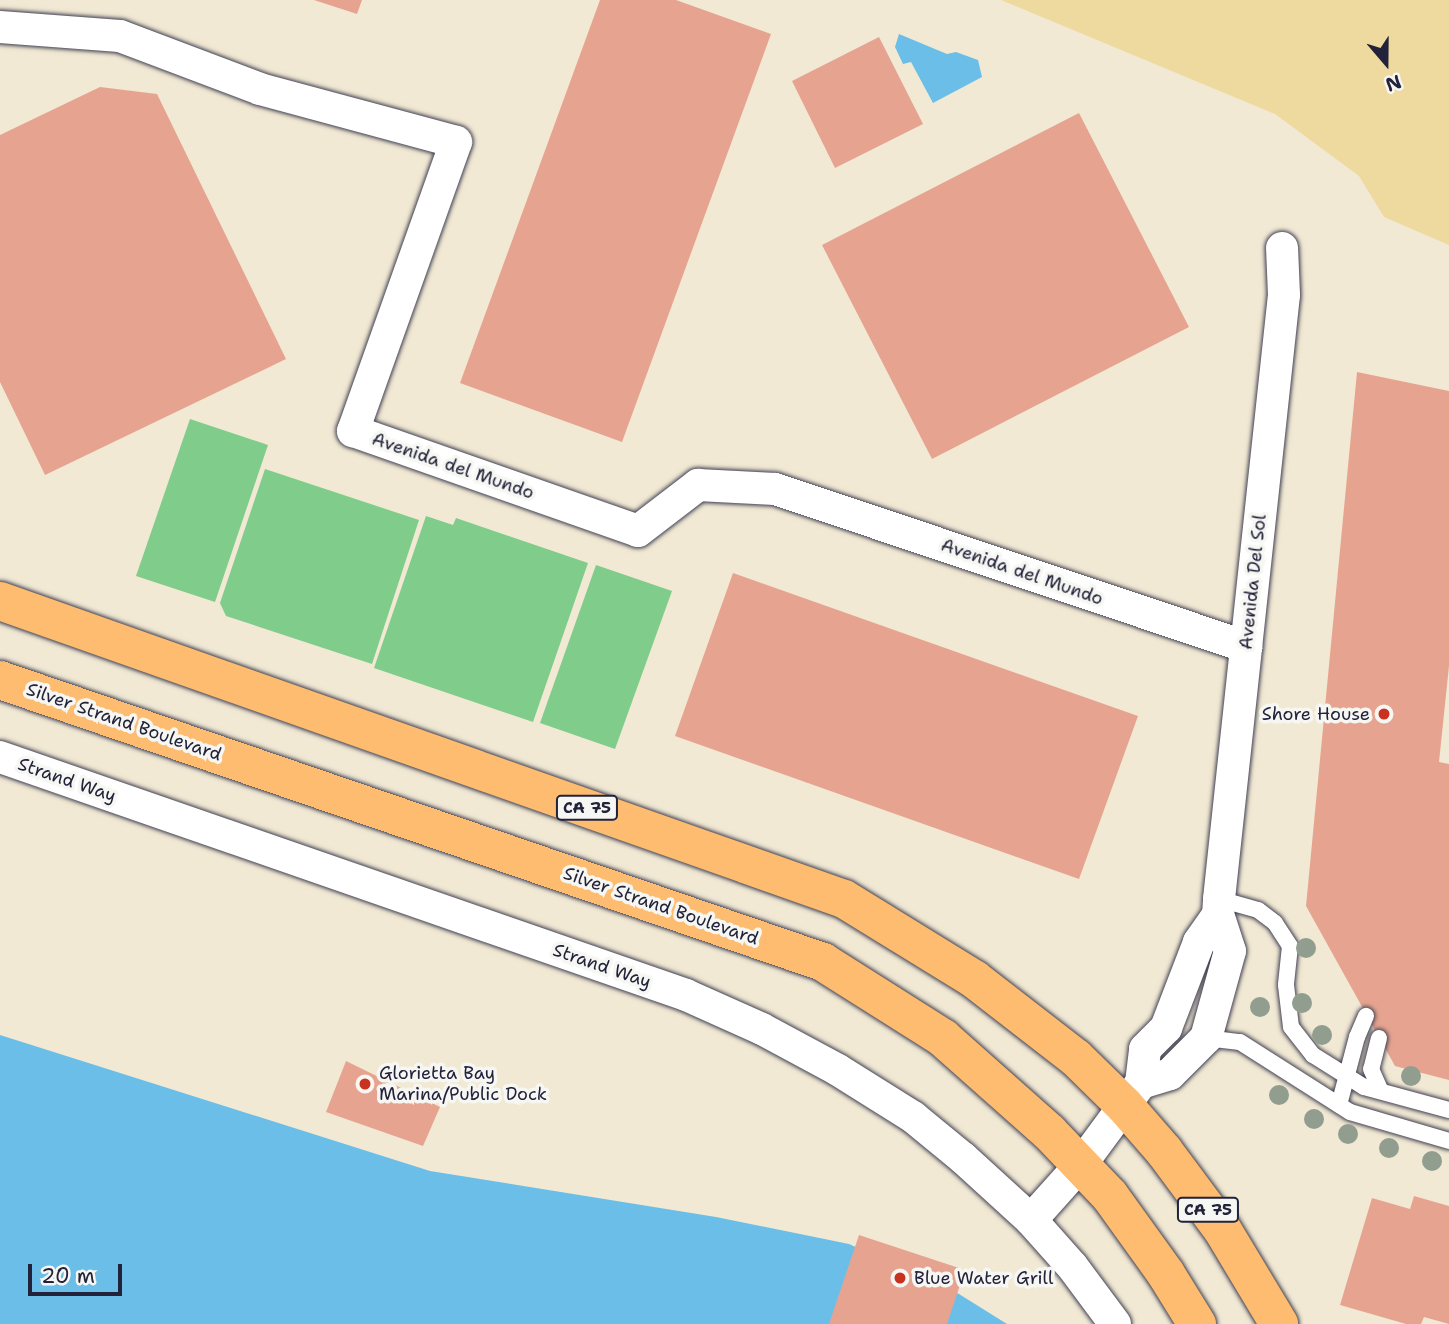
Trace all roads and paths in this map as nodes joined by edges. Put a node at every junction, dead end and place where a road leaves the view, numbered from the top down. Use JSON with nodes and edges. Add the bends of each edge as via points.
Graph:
{"nodes":[{"id":1,"x":0,"y":27,"type":"edge"},
{"id":2,"x":1282,"y":248,"type":"dead end"},
{"id":3,"x":0,"y":601,"type":"edge"},
{"id":4,"x":1246,"y":647,"type":"junction"},
{"id":5,"x":0,"y":680,"type":"edge"},
{"id":6,"x":0,"y":757,"type":"edge"},
{"id":7,"x":1218,"y":907,"type":"junction"},
{"id":8,"x":1366,"y":1016,"type":"dead end"},
{"id":9,"x":1206,"y":1038,"type":"junction"},
{"id":10,"x":1379,"y":1038,"type":"dead end"},
{"id":11,"x":1347,"y":1074,"type":"junction"},
{"id":12,"x":1381,"y":1091,"type":"junction"},
{"id":13,"x":1133,"y":1094,"type":"junction"},
{"id":14,"x":1339,"y":1105,"type":"junction"},
{"id":15,"x":1449,"y":1110,"type":"edge"},
{"id":16,"x":1449,"y":1141,"type":"edge"},
{"id":17,"x":1082,"y":1163,"type":"junction"},
{"id":18,"x":1031,"y":1220,"type":"junction"},
{"id":19,"x":1115,"y":1324,"type":"edge"},
{"id":20,"x":1197,"y":1324,"type":"edge"},
{"id":21,"x":1279,"y":1324,"type":"edge"}],
"edges":[{"from":1,"to":4,"type":"street","name":"Avenida del Mundo","via":[[120,36],[260,89],[456,142],[353,431],[638,531],[698,485],[775,489]]},
{"from":2,"to":4,"type":"street","name":"Avenida Del Sol","via":[[1284,295]]},
{"from":3,"to":13,"type":"highway","number":"CA 75","via":[[844,898],[974,979]]},
{"from":4,"to":7,"type":"street","name":"Avenida Del Sol"},
{"from":5,"to":17,"type":"highway","name":"Silver Strand Boulevard","via":[[823,962],[943,1038]]},
{"from":6,"to":18,"type":"street","name":"Strand Way","via":[[686,995],[762,1028],[912,1117]]},
{"from":7,"to":9,"type":"street","name":"Avenida Del Sol","via":[[1230,951]]},
{"from":7,"to":11,"type":"lane","via":[[1258,910],[1275,923],[1290,946],[1286,985],[1291,1027],[1313,1055]]},
{"from":7,"to":13,"type":"street","name":"Avenida Del Sol","via":[[1199,942],[1166,1028],[1145,1049]]},
{"from":8,"to":11,"type":"lane"},
{"from":9,"to":13,"type":"street","name":"Avenida Del Sol","via":[[1170,1074]]},
{"from":9,"to":14,"type":"lane","via":[[1240,1042]]},
{"from":10,"to":12,"type":"lane","via":[[1371,1069]]},
{"from":11,"to":12,"type":"lane","via":[[1364,1087]]},
{"from":11,"to":14,"type":"lane"},
{"from":12,"to":15,"type":"lane"},
{"from":13,"to":17,"type":"street","name":"Avenida Del Sol"},
{"from":13,"to":21,"type":"highway","number":"CA 75","via":[[1164,1152],[1222,1229]]},
{"from":14,"to":16,"type":"lane"},
{"from":17,"to":18,"type":"street"},
{"from":17,"to":20,"type":"highway","name":"Silver Strand Boulevard","via":[[1166,1274]]},
{"from":18,"to":19,"type":"street","name":"Strand Way"}]}
